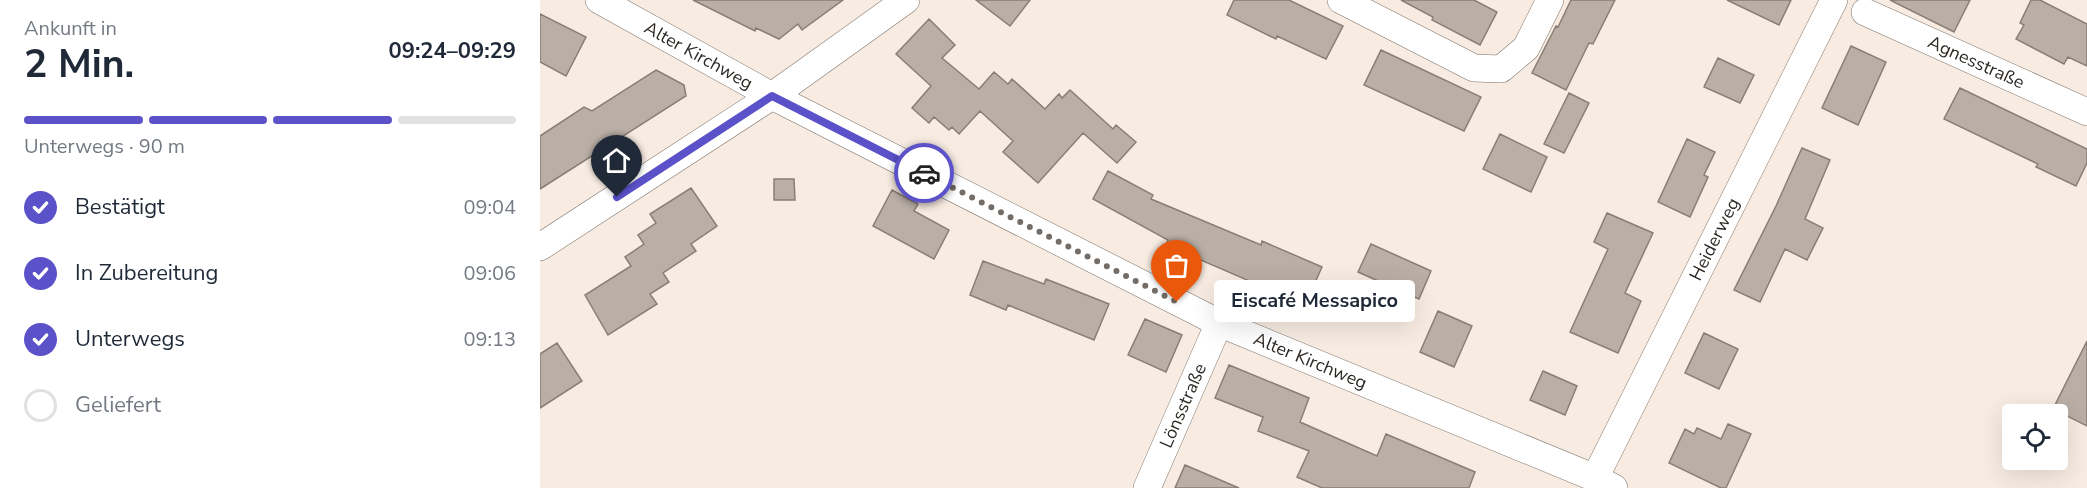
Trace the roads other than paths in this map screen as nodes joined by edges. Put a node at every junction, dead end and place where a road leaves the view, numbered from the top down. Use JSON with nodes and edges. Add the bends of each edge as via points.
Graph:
{"nodes":[{"id":1,"x":599,"y":0,"type":"edge"},
{"id":2,"x":906,"y":0,"type":"edge"},
{"id":3,"x":1341,"y":0,"type":"edge"},
{"id":4,"x":1550,"y":0,"type":"edge"},
{"id":5,"x":1834,"y":0,"type":"edge"},
{"id":6,"x":628,"y":7,"type":"edge"},
{"id":7,"x":1865,"y":12,"type":"dead end"},
{"id":8,"x":772,"y":96,"type":"junction"},
{"id":9,"x":2087,"y":112,"type":"edge"},
{"id":10,"x":540,"y":247,"type":"edge"},
{"id":11,"x":1219,"y":323,"type":"junction"},
{"id":12,"x":1604,"y":483,"type":"edge"},
{"id":13,"x":1147,"y":488,"type":"edge"}],
"edges":[{"from":1,"to":6,"type":"street","name":"Alter Kirchweg"},
{"from":2,"to":8,"type":"street"},
{"from":3,"to":4,"type":"street","via":[[1474,68],[1501,69],[1526,48]]},
{"from":5,"to":12,"type":"street","name":"Heiderweg"},
{"from":6,"to":8,"type":"street","name":"Alter Kirchweg"},
{"from":7,"to":9,"type":"street","name":"Agnesstraße"},
{"from":8,"to":10,"type":"street"},
{"from":8,"to":11,"type":"street","name":"Alter Kirchweg"},
{"from":11,"to":12,"type":"street","name":"Alter Kirchweg"},
{"from":11,"to":13,"type":"street","name":"Lönsstraße"}]}
